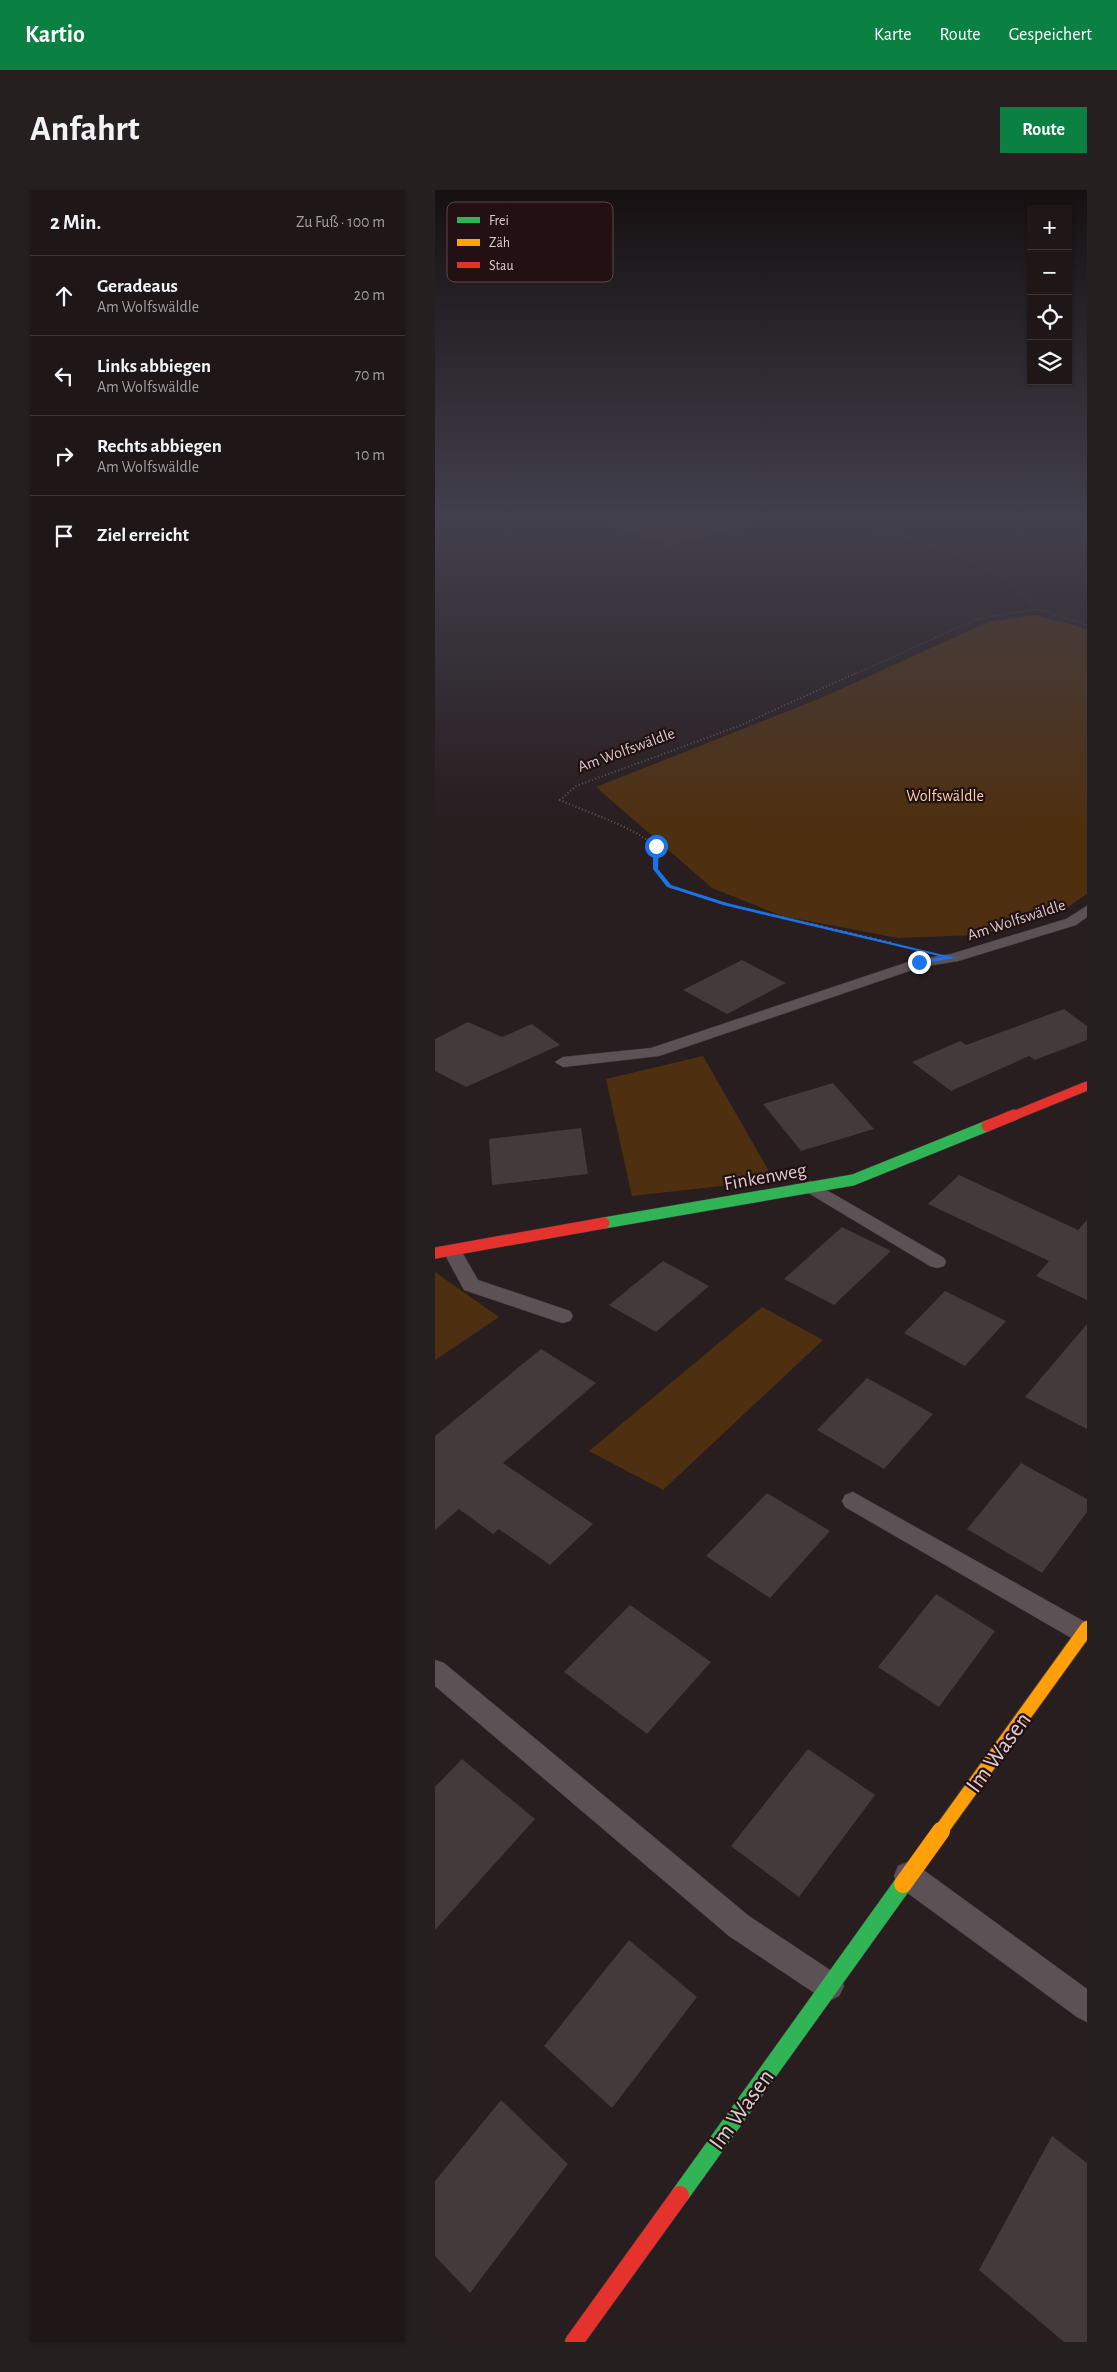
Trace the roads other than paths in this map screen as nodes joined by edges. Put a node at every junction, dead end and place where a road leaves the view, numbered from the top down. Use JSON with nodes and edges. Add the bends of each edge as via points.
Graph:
{"nodes":[{"id":1,"x":1087,"y":910,"type":"edge"},
{"id":2,"x":563,"y":1062,"type":"dead end"},
{"id":3,"x":1087,"y":1086,"type":"edge"},
{"id":4,"x":811,"y":1187,"type":"junction"},
{"id":5,"x":443,"y":1252,"type":"edge"},
{"id":6,"x":937,"y":1262,"type":"dead end"},
{"id":7,"x":563,"y":1316,"type":"dead end"},
{"id":8,"x":853,"y":1501,"type":"dead end"},
{"id":9,"x":1085,"y":1630,"type":"edge"},
{"id":10,"x":435,"y":1671,"type":"edge"},
{"id":11,"x":908,"y":1876,"type":"junction"},
{"id":12,"x":829,"y":1986,"type":"junction"},
{"id":13,"x":1087,"y":2008,"type":"edge"},
{"id":14,"x":574,"y":2342,"type":"edge"}],
"edges":[{"from":1,"to":2,"type":"lane","name":"Am Wolfswäldle","via":[[1071,922],[953,958],[919,962],[653,1053]]},
{"from":3,"to":4,"type":"street","name":"Finkenweg","via":[[853,1180]]},
{"from":4,"to":5,"type":"street","name":"Finkenweg"},
{"from":4,"to":6,"type":"lane"},
{"from":5,"to":7,"type":"lane","via":[[471,1285]]},
{"from":8,"to":9,"type":"lane"},
{"from":9,"to":11,"type":"street","name":"Im Wasen"},
{"from":10,"to":12,"type":"lane","via":[[739,1926]]},
{"from":11,"to":12,"type":"street","name":"Im Wasen"},
{"from":11,"to":13,"type":"lane"},
{"from":12,"to":14,"type":"street","name":"Im Wasen"}]}
